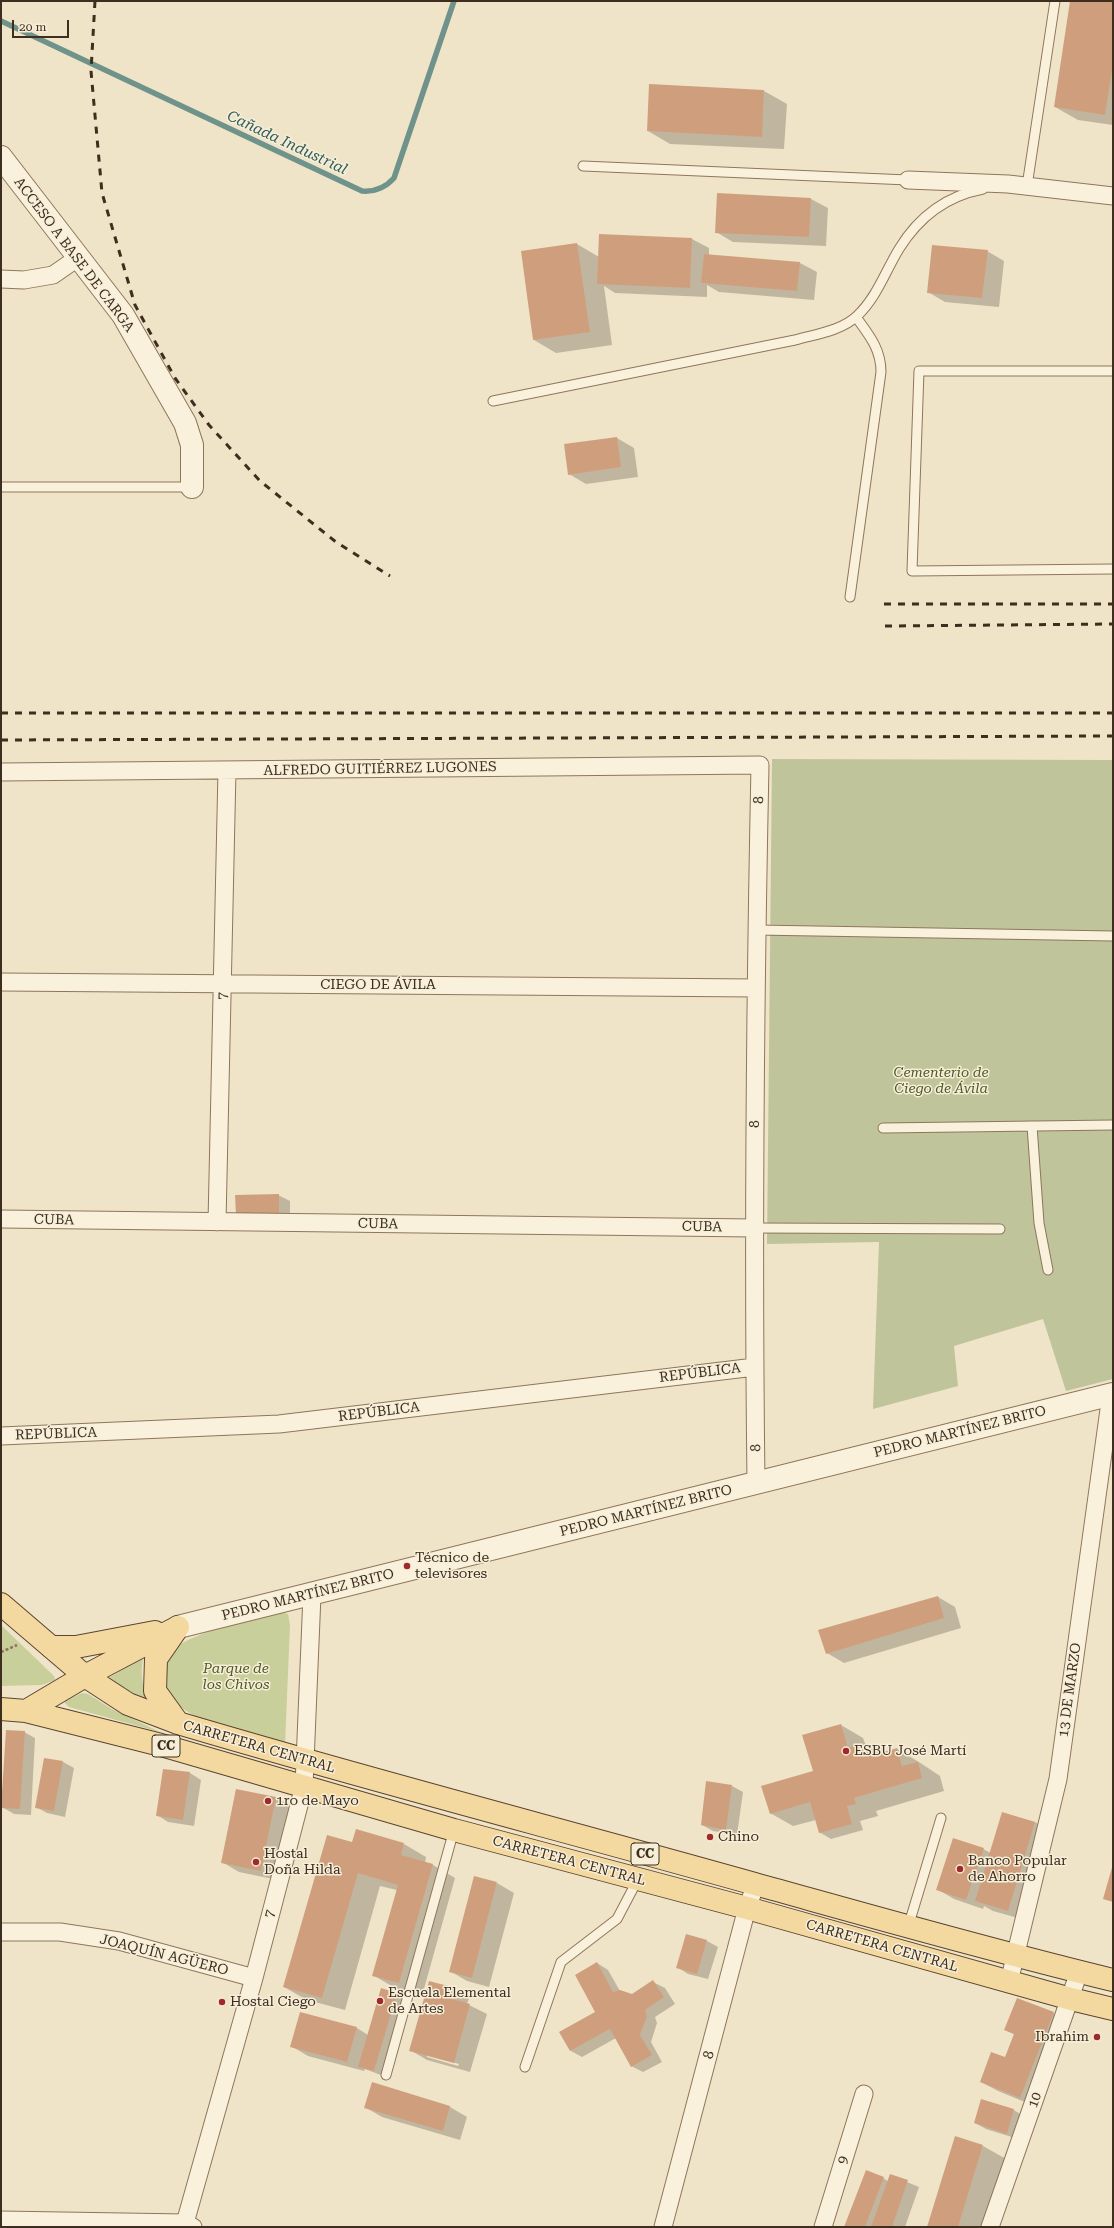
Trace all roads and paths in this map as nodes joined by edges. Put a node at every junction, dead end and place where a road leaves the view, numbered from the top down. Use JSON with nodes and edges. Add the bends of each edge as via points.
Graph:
{"nodes":[{"id":1,"x":1056,"y":1,"type":"edge"},
{"id":2,"x":1,"y":157,"type":"edge"},
{"id":3,"x":583,"y":166,"type":"dead end"},
{"id":4,"x":908,"y":180,"type":"joint"},
{"id":5,"x":1008,"y":184,"type":"junction"},
{"id":6,"x":1027,"y":186,"type":"junction"},
{"id":7,"x":1113,"y":196,"type":"edge"},
{"id":8,"x":79,"y":257,"type":"junction"},
{"id":9,"x":1,"y":279,"type":"edge"},
{"id":10,"x":856,"y":317,"type":"junction"},
{"id":11,"x":1113,"y":371,"type":"edge"},
{"id":12,"x":493,"y":401,"type":"dead end"},
{"id":13,"x":1,"y":487,"type":"edge"},
{"id":14,"x":192,"y":487,"type":"joint"},
{"id":15,"x":1113,"y":569,"type":"edge"},
{"id":16,"x":850,"y":597,"type":"dead end"},
{"id":17,"x":760,"y":765,"type":"joint"},
{"id":18,"x":227,"y":770,"type":"junction"},
{"id":19,"x":1,"y":772,"type":"edge"},
{"id":20,"x":756,"y":930,"type":"junction"},
{"id":21,"x":1113,"y":936,"type":"edge"},
{"id":22,"x":1,"y":982,"type":"edge"},
{"id":23,"x":223,"y":985,"type":"junction"},
{"id":24,"x":756,"y":988,"type":"junction"},
{"id":25,"x":1113,"y":1125,"type":"edge"},
{"id":26,"x":1032,"y":1126,"type":"junction"},
{"id":27,"x":883,"y":1128,"type":"dead end"},
{"id":28,"x":1,"y":1219,"type":"edge"},
{"id":29,"x":217,"y":1222,"type":"junction"},
{"id":30,"x":754,"y":1228,"type":"junction"},
{"id":31,"x":1000,"y":1229,"type":"dead end"},
{"id":32,"x":1048,"y":1270,"type":"dead end"},
{"id":33,"x":755,"y":1367,"type":"junction"},
{"id":34,"x":1112,"y":1394,"type":"edge"},
{"id":35,"x":1,"y":1436,"type":"edge"},
{"id":36,"x":756,"y":1483,"type":"junction"},
{"id":37,"x":312,"y":1595,"type":"junction"},
{"id":38,"x":1,"y":1604,"type":"edge"},
{"id":39,"x":178,"y":1627,"type":"junction"},
{"id":40,"x":51,"y":1647,"type":"junction"},
{"id":41,"x":85,"y":1676,"type":"junction"},
{"id":42,"x":1,"y":1709,"type":"edge"},
{"id":43,"x":26,"y":1712,"type":"junction"},
{"id":44,"x":178,"y":1723,"type":"junction"},
{"id":45,"x":304,"y":1760,"type":"junction"},
{"id":46,"x":304,"y":1786,"type":"junction"},
{"id":47,"x":941,"y":1818,"type":"dead end"},
{"id":48,"x":454,"y":1830,"type":"junction"},
{"id":49,"x":638,"y":1879,"type":"junction"},
{"id":50,"x":756,"y":1884,"type":"junction"},
{"id":51,"x":747,"y":1908,"type":"junction"},
{"id":52,"x":908,"y":1928,"type":"junction"},
{"id":53,"x":1,"y":1932,"type":"edge"},
{"id":54,"x":1015,"y":1956,"type":"junction"},
{"id":55,"x":1079,"y":1972,"type":"junction"},
{"id":56,"x":254,"y":1978,"type":"junction"},
{"id":57,"x":1113,"y":1980,"type":"edge"},
{"id":58,"x":1009,"y":1982,"type":"junction"},
{"id":59,"x":1071,"y":1999,"type":"junction"},
{"id":60,"x":1113,"y":2009,"type":"edge"},
{"id":61,"x":525,"y":2067,"type":"dead end"},
{"id":62,"x":386,"y":2075,"type":"dead end"},
{"id":63,"x":864,"y":2094,"type":"dead end"},
{"id":64,"x":1,"y":2220,"type":"edge"},
{"id":65,"x":188,"y":2226,"type":"edge"},
{"id":66,"x":663,"y":2227,"type":"edge"},
{"id":67,"x":823,"y":2227,"type":"edge"},
{"id":68,"x":990,"y":2227,"type":"edge"}],
"edges":[{"from":1,"to":6,"type":"lane"},
{"from":2,"to":8,"type":"street","name":"ACCESO A BASE DE CARGA"},
{"from":3,"to":4,"type":"lane"},
{"from":4,"to":5,"type":"street"},
{"from":5,"to":6,"type":"street"},
{"from":5,"to":10,"type":"lane","via":[[971,191],[951,198],[927,214],[899,248],[874,297]]},
{"from":6,"to":7,"type":"street"},
{"from":8,"to":9,"type":"street","via":[[53,275],[24,280]]},
{"from":8,"to":14,"type":"street","name":"ACCESO A BASE DE CARGA","via":[[123,315],[185,423],[192,445]]},
{"from":10,"to":12,"type":"lane","via":[[836,329],[795,340]]},
{"from":10,"to":16,"type":"lane","via":[[877,347],[881,372]]},
{"from":11,"to":15,"type":"lane","via":[[919,371],[912,571]]},
{"from":13,"to":14,"type":"lane"},
{"from":17,"to":18,"type":"street","name":"ALFREDO GUITIÉRREZ LUGONES"},
{"from":17,"to":20,"type":"street","name":"8"},
{"from":18,"to":19,"type":"street","name":"ALFREDO GUITIÉRREZ LUGONES"},
{"from":18,"to":23,"type":"street","name":"7"},
{"from":20,"to":21,"type":"lane"},
{"from":20,"to":24,"type":"street","name":"8"},
{"from":22,"to":23,"type":"street","name":"CIEGO DE ÁVILA"},
{"from":23,"to":24,"type":"street","name":"CIEGO DE ÁVILA"},
{"from":23,"to":29,"type":"street","name":"7"},
{"from":24,"to":30,"type":"street","name":"8"},
{"from":25,"to":26,"type":"lane"},
{"from":26,"to":27,"type":"lane"},
{"from":26,"to":32,"type":"lane","via":[[1039,1223]]},
{"from":28,"to":29,"type":"street","name":"CUBA"},
{"from":29,"to":30,"type":"street","name":"CUBA"},
{"from":30,"to":31,"type":"lane"},
{"from":30,"to":33,"type":"street","name":"8"},
{"from":33,"to":35,"type":"street","name":"REPÚBLICA","via":[[279,1424]]},
{"from":33,"to":36,"type":"street","name":"8"},
{"from":34,"to":36,"type":"street","name":"PEDRO MARTÍNEZ BRITO"},
{"from":34,"to":54,"type":"street","name":"13 DE MARZO","via":[[1058,1779]]},
{"from":36,"to":37,"type":"street","name":"PEDRO MARTÍNEZ BRITO"},
{"from":37,"to":39,"type":"street","name":"PEDRO MARTÍNEZ BRITO"},
{"from":37,"to":45,"type":"street","name":"7"},
{"from":38,"to":40,"type":"main road","number":"CC"},
{"from":39,"to":40,"type":"main road","via":[[76,1647]]},
{"from":39,"to":41,"type":"main road"},
{"from":39,"to":44,"type":"main road","via":[[156,1659],[155,1692]]},
{"from":40,"to":41,"type":"main road","number":"CC"},
{"from":41,"to":43,"type":"main road"},
{"from":41,"to":44,"type":"main road","name":"CARRETERA CENTRAL","number":"CC","via":[[128,1704]]},
{"from":42,"to":43,"type":"main road","number":"CC"},
{"from":43,"to":46,"type":"main road","name":"CARRETERA CENTRAL","number":"CC","via":[[161,1745]]},
{"from":44,"to":45,"type":"main road","name":"CARRETERA CENTRAL","number":"CC"},
{"from":45,"to":46,"type":"street","name":"7"},
{"from":45,"to":50,"type":"main road","name":"CARRETERA CENTRAL","number":"CC"},
{"from":46,"to":48,"type":"main road","name":"CARRETERA CENTRAL","number":"CC"},
{"from":46,"to":56,"type":"street","name":"7"},
{"from":47,"to":52,"type":"lane"},
{"from":48,"to":49,"type":"main road","name":"CARRETERA CENTRAL","number":"CC"},
{"from":48,"to":62,"type":"lane"},
{"from":49,"to":51,"type":"main road","name":"CARRETERA CENTRAL","number":"CC"},
{"from":49,"to":61,"type":"lane","via":[[617,1919],[561,1962]]},
{"from":50,"to":51,"type":"street","name":"8"},
{"from":50,"to":52,"type":"main road","name":"CARRETERA CENTRAL","number":"CC"},
{"from":51,"to":58,"type":"main road","name":"CARRETERA CENTRAL","number":"CC"},
{"from":51,"to":66,"type":"street","name":"8"},
{"from":52,"to":54,"type":"main road","name":"CARRETERA CENTRAL","number":"CC"},
{"from":53,"to":56,"type":"street","name":"JOAQUÍN AGÜERO","via":[[60,1932],[119,1941]]},
{"from":54,"to":55,"type":"main road","name":"CARRETERA CENTRAL","number":"CC"},
{"from":54,"to":58,"type":"street","name":"13 DE MARZO"},
{"from":55,"to":57,"type":"main road","name":"CARRETERA CENTRAL","number":"CC"},
{"from":55,"to":59,"type":"street","name":"10"},
{"from":56,"to":65,"type":"street","name":"7"},
{"from":58,"to":59,"type":"main road","name":"CARRETERA CENTRAL","number":"CC"},
{"from":59,"to":60,"type":"main road","name":"CARRETERA CENTRAL","number":"CC"},
{"from":59,"to":68,"type":"street","name":"10"},
{"from":63,"to":67,"type":"street","name":"9"},
{"from":64,"to":65,"type":"street"}]}
